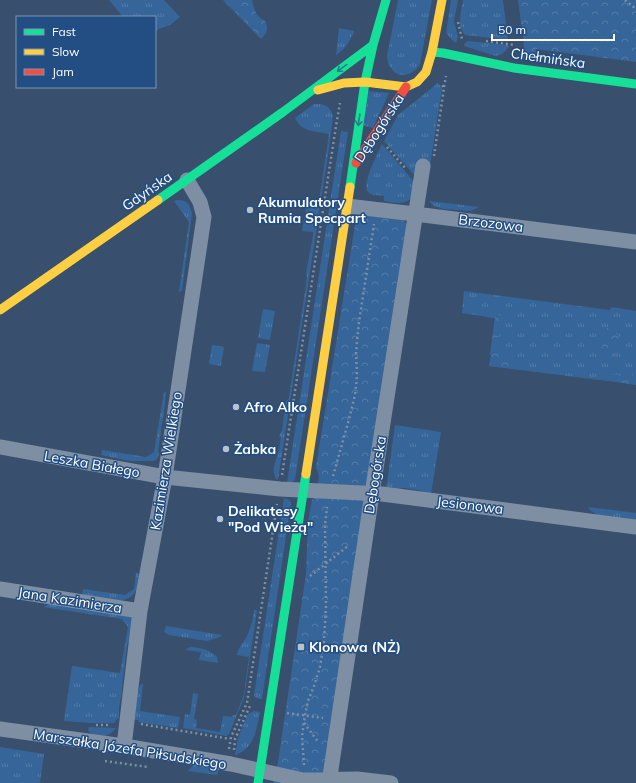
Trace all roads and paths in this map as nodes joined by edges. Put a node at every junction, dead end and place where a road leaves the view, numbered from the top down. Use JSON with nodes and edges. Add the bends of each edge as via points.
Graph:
{"nodes":[{"id":1,"x":386,"y":0,"type":"edge"},
{"id":2,"x":442,"y":0,"type":"edge"},
{"id":3,"x":625,"y":0,"type":"edge"},
{"id":4,"x":636,"y":9,"type":"edge"},
{"id":5,"x":373,"y":45,"type":"junction"},
{"id":6,"x":432,"y":52,"type":"junction"},
{"id":7,"x":446,"y":74,"type":"dead end"},
{"id":8,"x":365,"y":82,"type":"junction"},
{"id":9,"x":344,"y":83,"type":"junction"},
{"id":10,"x":636,"y":84,"type":"edge"},
{"id":11,"x":406,"y":87,"type":"junction"},
{"id":12,"x":444,"y":88,"type":"dead end"},
{"id":13,"x":309,"y":92,"type":"junction"},
{"id":14,"x":386,"y":146,"type":"dead end"},
{"id":15,"x":423,"y":166,"type":"dead end"},
{"id":16,"x":353,"y":168,"type":"junction"},
{"id":17,"x":187,"y":180,"type":"junction"},
{"id":18,"x":419,"y":184,"type":"junction"},
{"id":19,"x":346,"y":206,"type":"junction"},
{"id":20,"x":376,"y":209,"type":"junction"},
{"id":21,"x":415,"y":214,"type":"junction"},
{"id":22,"x":636,"y":242,"type":"edge"},
{"id":23,"x":0,"y":310,"type":"edge"},
{"id":24,"x":0,"y":447,"type":"edge"},
{"id":25,"x":165,"y":477,"type":"junction"},
{"id":26,"x":280,"y":489,"type":"junction"},
{"id":27,"x":303,"y":490,"type":"junction"},
{"id":28,"x":328,"y":491,"type":"junction"},
{"id":29,"x":372,"y":494,"type":"junction"},
{"id":30,"x":636,"y":527,"type":"edge"},
{"id":31,"x":366,"y":535,"type":"junction"},
{"id":32,"x":326,"y":564,"type":"junction"},
{"id":33,"x":309,"y":583,"type":"dead end"},
{"id":34,"x":0,"y":589,"type":"edge"},
{"id":35,"x":140,"y":611,"type":"junction"},
{"id":36,"x":247,"y":703,"type":"junction"},
{"id":37,"x":269,"y":710,"type":"junction"},
{"id":38,"x":305,"y":715,"type":"junction"},
{"id":39,"x":338,"y":721,"type":"junction"},
{"id":40,"x":0,"y":729,"type":"edge"},
{"id":41,"x":124,"y":746,"type":"junction"},
{"id":42,"x":227,"y":764,"type":"junction"},
{"id":43,"x":259,"y":777,"type":"edge"},
{"id":44,"x":303,"y":780,"type":"junction"},
{"id":45,"x":329,"y":781,"type":"edge"},
{"id":46,"x":391,"y":783,"type":"edge"}],
"edges":[{"from":1,"to":5,"type":"main road","name":"Dębogórska"},
{"from":2,"to":6,"type":"main road"},
{"from":3,"to":4,"type":"path"},
{"from":5,"to":8,"type":"main road","name":"Dębogórska"},
{"from":5,"to":13,"type":"main road","name":"Gdyńska","one_way":true},
{"from":6,"to":10,"type":"main road","name":"Chełmińska","via":[[514,68]]},
{"from":6,"to":11,"type":"main road","via":[[426,72],[417,82]]},
{"from":7,"to":12,"type":"path"},
{"from":8,"to":9,"type":"main road","name":"Gdyńska"},
{"from":8,"to":11,"type":"main road","name":"Gdyńska"},
{"from":8,"to":16,"type":"main road","name":"Dębogórska","one_way":true},
{"from":9,"to":13,"type":"main road","name":"Gdyńska"},
{"from":9,"to":26,"type":"path"},
{"from":11,"to":16,"type":"main road","name":"Dębogórska"},
{"from":13,"to":17,"type":"main road","name":"Gdyńska"},
{"from":14,"to":18,"type":"path"},
{"from":15,"to":18,"type":"street","name":"Dębogórska"},
{"from":16,"to":19,"type":"main road","name":"Dębogórska"},
{"from":17,"to":23,"type":"main road","name":"Gdyńska"},
{"from":17,"to":25,"type":"street","name":"Kazimierza Wielkiego","via":[[200,202],[204,217]]},
{"from":18,"to":21,"type":"street","name":"Dębogórska"},
{"from":19,"to":20,"type":"street","name":"Brzozowa"},
{"from":19,"to":27,"type":"main road","name":"Dębogórska"},
{"from":20,"to":21,"type":"street","name":"Brzozowa"},
{"from":20,"to":28,"type":"path","via":[[359,322],[355,395]]},
{"from":21,"to":22,"type":"street","name":"Brzozowa"},
{"from":21,"to":29,"type":"street","name":"Dębogórska"},
{"from":24,"to":25,"type":"street","name":"Leszka Białego"},
{"from":25,"to":26,"type":"street","name":"Leszka Białego"},
{"from":25,"to":35,"type":"street","name":"Kazimierza Wielkiego"},
{"from":26,"to":27,"type":"street","name":"Leszka Białego"},
{"from":26,"to":36,"type":"path"},
{"from":27,"to":28,"type":"street","name":"Jesionowa"},
{"from":27,"to":37,"type":"main road","name":"Dębogórska"},
{"from":28,"to":29,"type":"street","name":"Jesionowa"},
{"from":28,"to":32,"type":"path","via":[[325,525]]},
{"from":29,"to":30,"type":"street","name":"Jesionowa"},
{"from":29,"to":31,"type":"street","name":"Dębogórska"},
{"from":31,"to":32,"type":"path","via":[[362,535]]},
{"from":31,"to":39,"type":"street","name":"Dębogórska"},
{"from":32,"to":33,"type":"path","via":[[310,576]]},
{"from":32,"to":38,"type":"path","via":[[324,641],[320,667]]},
{"from":34,"to":35,"type":"street","name":"Jana Kazimierza"},
{"from":35,"to":41,"type":"street","name":"Kazimierza Wielkiego"},
{"from":36,"to":37,"type":"path"},
{"from":36,"to":42,"type":"path","via":[[231,737]]},
{"from":37,"to":38,"type":"path"},
{"from":37,"to":43,"type":"main road","name":"Dębogórska"},
{"from":38,"to":39,"type":"path"},
{"from":38,"to":44,"type":"path","via":[[302,736],[305,761]]},
{"from":39,"to":45,"type":"street","name":"Dębogórska"},
{"from":40,"to":41,"type":"street","name":"Marszałka Józefa Piłsudskiego"},
{"from":41,"to":42,"type":"street","name":"Marszałka Józefa Piłsudskiego"},
{"from":42,"to":43,"type":"street","name":"Marszałka Józefa Piłsudskiego"},
{"from":43,"to":44,"type":"street","name":"Marszałka Józefa Piłsudskiego"},
{"from":44,"to":45,"type":"street","name":"Marszałka Józefa Piłsudskiego"},
{"from":45,"to":46,"type":"street","name":"Marszałka Józefa Piłsudskiego","via":[[357,779]]}]}
